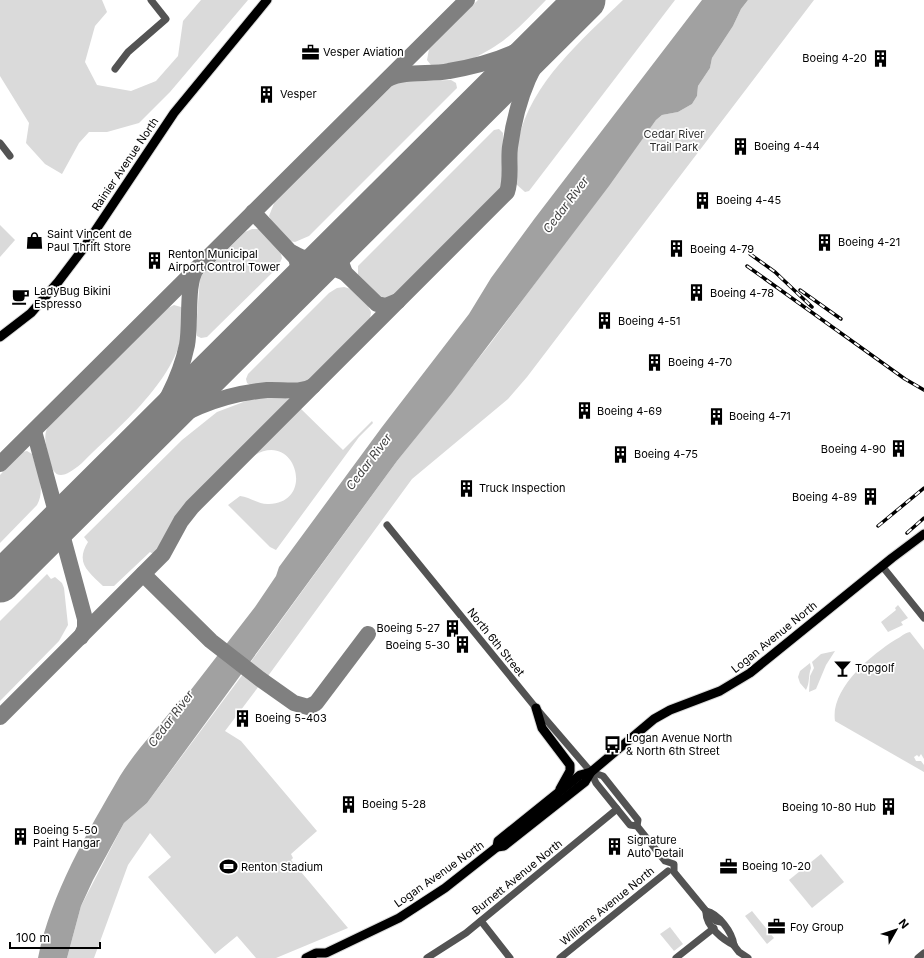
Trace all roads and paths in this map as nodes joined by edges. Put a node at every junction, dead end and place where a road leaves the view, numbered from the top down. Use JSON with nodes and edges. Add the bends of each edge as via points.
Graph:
{"nodes":[{"id":1,"x":151,"y":0,"type":"edge"},
{"id":2,"x":267,"y":0,"type":"edge"},
{"id":3,"x":115,"y":69,"type":"dead end"},
{"id":4,"x":0,"y":143,"type":"edge"},
{"id":5,"x":10,"y":156,"type":"dead end"},
{"id":6,"x":0,"y":337,"type":"edge"},
{"id":7,"x":387,"y":525,"type":"dead end"},
{"id":8,"x":924,"y":534,"type":"edge"},
{"id":9,"x":882,"y":566,"type":"junction"},
{"id":10,"x":924,"y":618,"type":"edge"},
{"id":11,"x":536,"y":708,"type":"junction"},
{"id":12,"x":591,"y":772,"type":"junction"},
{"id":13,"x":558,"y":793,"type":"junction"},
{"id":14,"x":617,"y":809,"type":"junction"},
{"id":15,"x":637,"y":826,"type":"junction"},
{"id":16,"x":497,"y":847,"type":"junction"},
{"id":17,"x":657,"y":851,"type":"junction"},
{"id":18,"x":668,"y":871,"type":"junction"},
{"id":19,"x":687,"y":888,"type":"junction"},
{"id":20,"x":706,"y":911,"type":"junction"},
{"id":21,"x":481,"y":921,"type":"junction"},
{"id":22,"x":714,"y":928,"type":"junction"},
{"id":23,"x":734,"y":945,"type":"junction"},
{"id":24,"x":924,"y":953,"type":"edge"},
{"id":25,"x":739,"y":955,"type":"edge"},
{"id":26,"x":324,"y":956,"type":"edge"},
{"id":27,"x":306,"y":958,"type":"edge"},
{"id":28,"x":427,"y":958,"type":"edge"},
{"id":29,"x":510,"y":958,"type":"edge"},
{"id":30,"x":560,"y":958,"type":"edge"},
{"id":31,"x":676,"y":958,"type":"edge"},
{"id":32,"x":748,"y":958,"type":"edge"},
{"id":33,"x":918,"y":958,"type":"edge"}],
"edges":[{"from":1,"to":3,"type":"street","via":[[166,19],[128,52]]},
{"from":2,"to":6,"type":"main road","name":"Rainier Avenue North","via":[[174,113],[58,282],[31,313]]},
{"from":4,"to":5,"type":"street"},
{"from":7,"to":11,"type":"street","name":"North 6th Street"},
{"from":8,"to":9,"type":"main road","name":"Logan Avenue North"},
{"from":9,"to":10,"type":"street"},
{"from":9,"to":12,"type":"main road","name":"Logan Avenue North","via":[[742,678],[720,691],[670,710],[654,719]]},
{"from":11,"to":12,"type":"street","name":"North 6th Street"},
{"from":11,"to":13,"type":"main road","via":[[542,728],[570,765],[570,771]]},
{"from":12,"to":13,"type":"main road","name":"Logan Avenue North","via":[[580,775]]},
{"from":12,"to":14,"type":"street","name":"North 6th Street"},
{"from":12,"to":15,"type":"street","name":"North 6th Street","via":[[603,776],[638,820]]},
{"from":12,"to":16,"type":"main road","name":"Logan Avenue North","via":[[585,782],[504,846]]},
{"from":13,"to":16,"type":"main road","name":"Logan Avenue North","via":[[498,841]]},
{"from":14,"to":15,"type":"street","name":"North 6th Street","via":[[630,825]]},
{"from":14,"to":21,"type":"street","name":"Burnett Avenue North"},
{"from":15,"to":17,"type":"street","name":"North 6th Street"},
{"from":16,"to":26,"type":"main road","name":"Logan Avenue North","via":[[423,903]]},
{"from":17,"to":18,"type":"street","name":"North 6th Street","via":[[656,857]]},
{"from":17,"to":19,"type":"street","name":"North 6th Street","via":[[665,854],[674,864],[686,879]]},
{"from":18,"to":19,"type":"street","name":"North 6th Street","via":[[679,885]]},
{"from":18,"to":30,"type":"street","name":"Williams Avenue North"},
{"from":19,"to":20,"type":"street","name":"North 6th Street"},
{"from":20,"to":22,"type":"street","name":"North 6th Street","via":[[706,919]]},
{"from":20,"to":23,"type":"street","name":"North 6th Street","via":[[714,913],[733,937]]},
{"from":21,"to":28,"type":"street","name":"Burnett Avenue North"},
{"from":21,"to":29,"type":"street"},
{"from":22,"to":23,"type":"street","name":"North 6th Street","via":[[724,941]]},
{"from":22,"to":31,"type":"street"},
{"from":23,"to":25,"type":"street","name":"North 6th Street"},
{"from":24,"to":33,"type":"street"},
{"from":25,"to":32,"type":"street","name":"North 6th Street"},
{"from":26,"to":27,"type":"main road","name":"Logan Avenue North","via":[[316,953]]}]}
